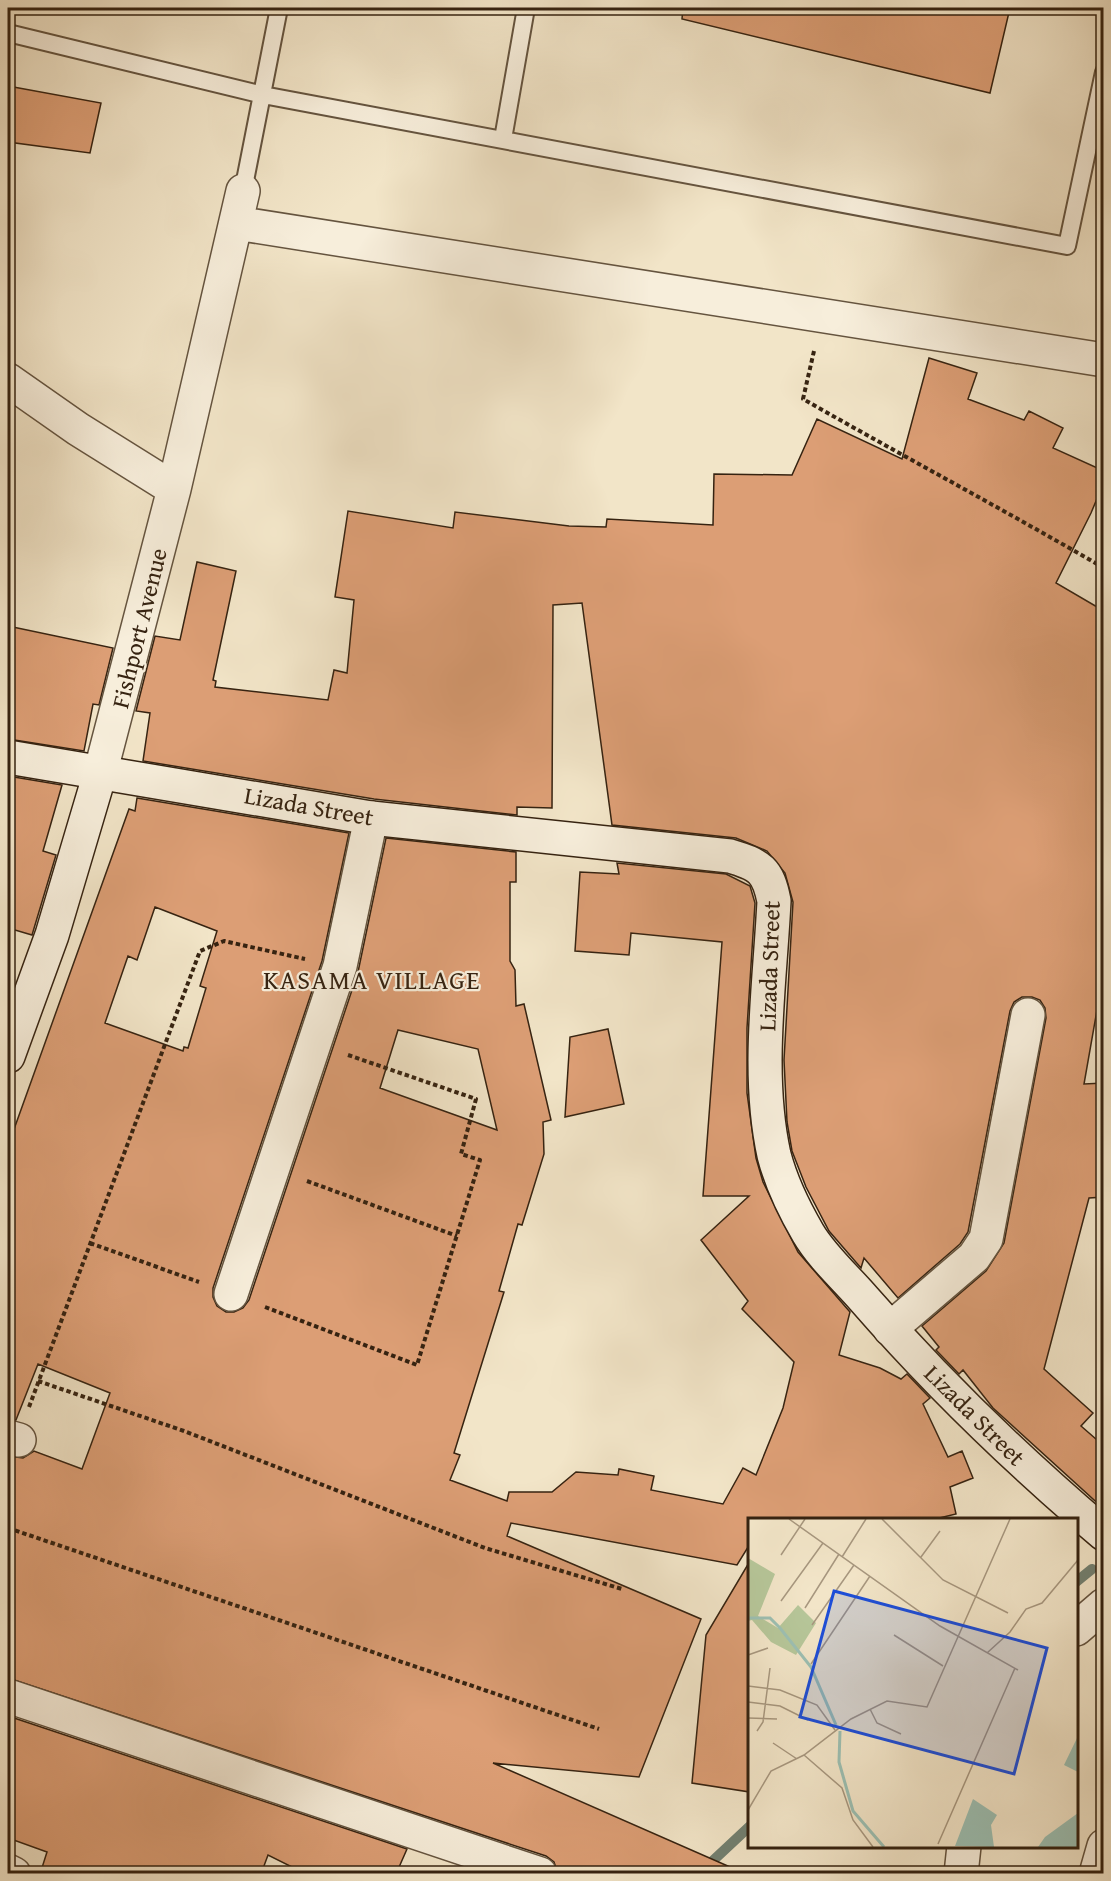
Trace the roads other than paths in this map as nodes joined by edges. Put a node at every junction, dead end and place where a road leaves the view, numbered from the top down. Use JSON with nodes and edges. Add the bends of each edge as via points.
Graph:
{"nodes":[{"id":1,"x":279,"y":8,"type":"edge"},
{"id":2,"x":526,"y":8,"type":"edge"},
{"id":3,"x":8,"y":33,"type":"edge"},
{"id":4,"x":1104,"y":72,"type":"edge"},
{"id":5,"x":262,"y":95,"type":"junction"},
{"id":6,"x":503,"y":139,"type":"junction"},
{"id":7,"x":243,"y":191,"type":"joint"},
{"id":8,"x":236,"y":223,"type":"junction"},
{"id":9,"x":1104,"y":360,"type":"edge"},
{"id":10,"x":8,"y":380,"type":"edge"},
{"id":11,"x":174,"y":489,"type":"junction"},
{"id":12,"x":8,"y":757,"type":"edge"},
{"id":13,"x":101,"y":770,"type":"junction"},
{"id":14,"x":371,"y":818,"type":"junction"},
{"id":15,"x":1028,"y":1015,"type":"dead end"},
{"id":16,"x":8,"y":1056,"type":"edge"},
{"id":17,"x":231,"y":1294,"type":"dead end"},
{"id":18,"x":890,"y":1329,"type":"junction"},
{"id":19,"x":1104,"y":1534,"type":"edge"},
{"id":20,"x":1104,"y":1605,"type":"edge"},
{"id":21,"x":1078,"y":1628,"type":"edge"},
{"id":22,"x":8,"y":1696,"type":"edge"},
{"id":23,"x":1104,"y":1846,"type":"edge"},
{"id":24,"x":964,"y":1848,"type":"edge"},
{"id":25,"x":8,"y":1871,"type":"edge"},
{"id":26,"x":14,"y":1874,"type":"edge"},
{"id":27,"x":540,"y":1874,"type":"edge"},
{"id":28,"x":961,"y":1874,"type":"edge"},
{"id":29,"x":1096,"y":1874,"type":"edge"}],
"edges":[{"from":1,"to":5,"type":"lane"},
{"from":2,"to":6,"type":"lane"},
{"from":3,"to":5,"type":"lane"},
{"from":4,"to":6,"type":"lane","via":[[1067,246]]},
{"from":5,"to":6,"type":"lane"},
{"from":5,"to":7,"type":"lane"},
{"from":7,"to":8,"type":"street","name":"Fishport Avenue"},
{"from":8,"to":9,"type":"street"},
{"from":8,"to":11,"type":"street","name":"Fishport Avenue"},
{"from":10,"to":11,"type":"street"},
{"from":11,"to":13,"type":"street","name":"Fishport Avenue"},
{"from":12,"to":13,"type":"street","name":"Lizada Street"},
{"from":13,"to":14,"type":"street","name":"Lizada Street"},
{"from":13,"to":16,"type":"street","name":"Fishport Avenue","via":[[56,925]]},
{"from":14,"to":17,"type":"street","via":[[340,966]]},
{"from":14,"to":18,"type":"street","name":"Lizada Street","via":[[730,856],[762,868],[774,901],[766,1051],[774,1155],[789,1197],[810,1236]]},
{"from":15,"to":18,"type":"street","via":[[986,1239],[974,1257]]},
{"from":18,"to":19,"type":"street","name":"Lizada Street","via":[[1017,1459]]},
{"from":20,"to":21,"type":"street"},
{"from":22,"to":27,"type":"street"},
{"from":23,"to":29,"type":"street"},
{"from":24,"to":28,"type":"street"},
{"from":25,"to":26,"type":"street"}]}
